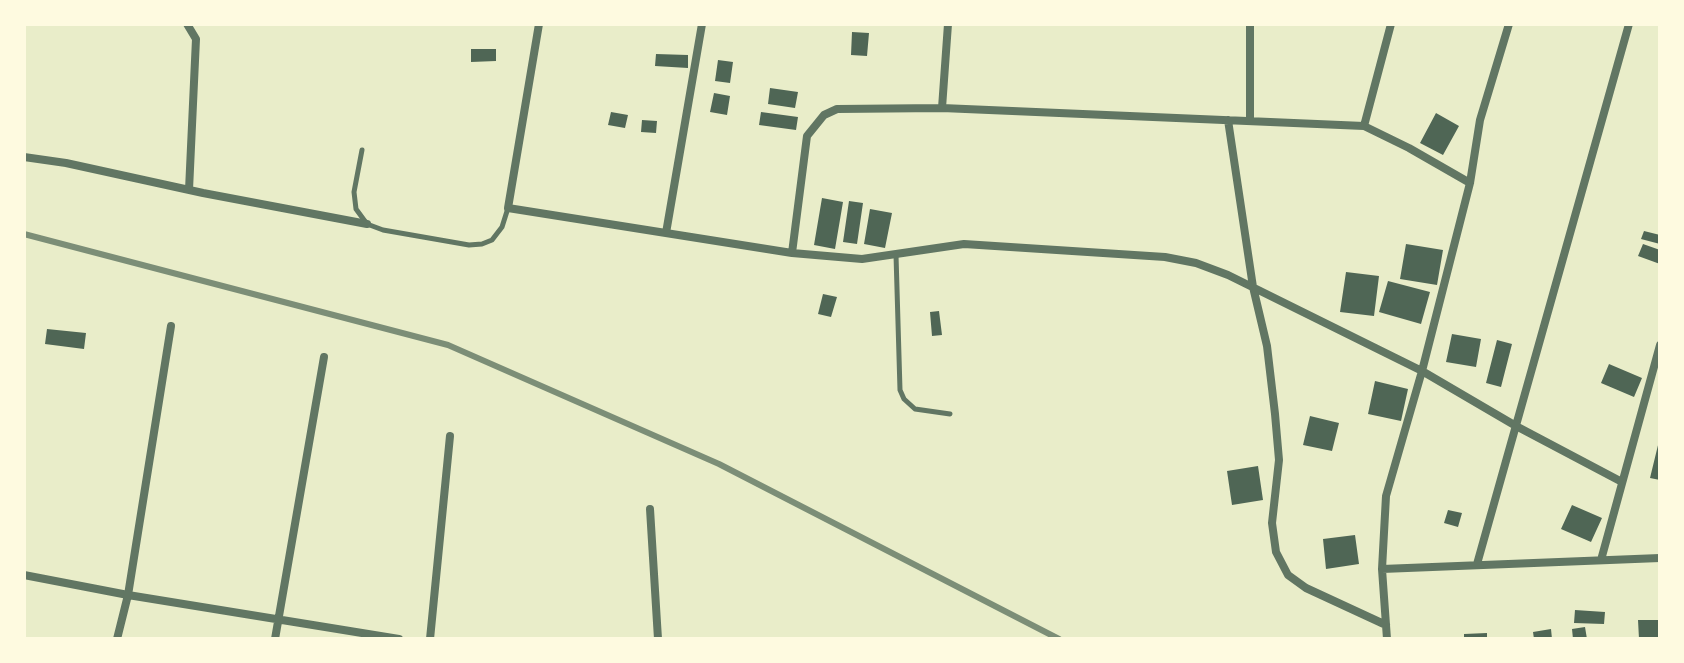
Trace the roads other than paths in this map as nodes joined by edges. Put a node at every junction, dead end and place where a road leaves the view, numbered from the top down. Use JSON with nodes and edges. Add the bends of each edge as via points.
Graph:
{"nodes":[{"id":1,"x":187,"y":24,"type":"edge"},
{"id":2,"x":539,"y":24,"type":"edge"},
{"id":3,"x":702,"y":24,"type":"edge"},
{"id":4,"x":948,"y":24,"type":"edge"},
{"id":5,"x":1250,"y":24,"type":"edge"},
{"id":6,"x":1391,"y":24,"type":"edge"},
{"id":7,"x":1509,"y":24,"type":"edge"},
{"id":8,"x":1629,"y":24,"type":"edge"},
{"id":9,"x":942,"y":108,"type":"junction"},
{"id":10,"x":1228,"y":120,"type":"junction"},
{"id":11,"x":1250,"y":121,"type":"junction"},
{"id":12,"x":1364,"y":126,"type":"junction"},
{"id":13,"x":362,"y":150,"type":"dead end"},
{"id":14,"x":24,"y":157,"type":"edge"},
{"id":15,"x":1470,"y":183,"type":"junction"},
{"id":16,"x":189,"y":190,"type":"junction"},
{"id":17,"x":508,"y":208,"type":"junction"},
{"id":18,"x":367,"y":224,"type":"junction"},
{"id":19,"x":666,"y":233,"type":"junction"},
{"id":20,"x":792,"y":253,"type":"junction"},
{"id":21,"x":896,"y":255,"type":"junction"},
{"id":22,"x":1253,"y":287,"type":"junction"},
{"id":23,"x":171,"y":326,"type":"dead end"},
{"id":24,"x":1660,"y":345,"type":"edge"},
{"id":25,"x":324,"y":357,"type":"dead end"},
{"id":26,"x":1422,"y":371,"type":"junction"},
{"id":27,"x":950,"y":414,"type":"dead end"},
{"id":28,"x":1516,"y":426,"type":"junction"},
{"id":29,"x":450,"y":436,"type":"dead end"},
{"id":30,"x":1622,"y":482,"type":"junction"},
{"id":31,"x":650,"y":509,"type":"dead end"},
{"id":32,"x":1660,"y":558,"type":"edge"},
{"id":33,"x":1601,"y":560,"type":"junction"},
{"id":34,"x":1477,"y":564,"type":"junction"},
{"id":35,"x":1382,"y":569,"type":"junction"},
{"id":36,"x":24,"y":575,"type":"edge"},
{"id":37,"x":128,"y":595,"type":"junction"},
{"id":38,"x":278,"y":620,"type":"junction"},
{"id":39,"x":1386,"y":625,"type":"junction"},
{"id":40,"x":117,"y":639,"type":"edge"},
{"id":41,"x":275,"y":639,"type":"edge"},
{"id":42,"x":399,"y":639,"type":"edge"},
{"id":43,"x":430,"y":639,"type":"edge"},
{"id":44,"x":658,"y":639,"type":"edge"},
{"id":45,"x":1387,"y":639,"type":"edge"}],
"edges":[{"from":1,"to":16,"type":"street","via":[[196,39]]},
{"from":2,"to":17,"type":"street"},
{"from":3,"to":19,"type":"street"},
{"from":4,"to":9,"type":"street"},
{"from":5,"to":11,"type":"street"},
{"from":6,"to":12,"type":"street"},
{"from":7,"to":15,"type":"street","via":[[1480,120]]},
{"from":8,"to":28,"type":"street"},
{"from":9,"to":10,"type":"street"},
{"from":9,"to":20,"type":"street","via":[[837,109],[824,115],[807,136]]},
{"from":10,"to":11,"type":"street"},
{"from":10,"to":22,"type":"street"},
{"from":11,"to":12,"type":"street"},
{"from":12,"to":15,"type":"street"},
{"from":13,"to":18,"type":"lane","via":[[354,192],[356,209]]},
{"from":14,"to":16,"type":"street"},
{"from":15,"to":26,"type":"street"},
{"from":16,"to":18,"type":"street"},
{"from":17,"to":18,"type":"lane","via":[[502,227],[482,244]]},
{"from":17,"to":19,"type":"street"},
{"from":19,"to":20,"type":"street"},
{"from":20,"to":21,"type":"street","via":[[862,259]]},
{"from":21,"to":22,"type":"street","via":[[964,244],[1165,257],[1196,263]]},
{"from":21,"to":27,"type":"lane","via":[[900,390],[915,409]]},
{"from":22,"to":26,"type":"street"},
{"from":22,"to":39,"type":"street","via":[[1267,346],[1279,460],[1272,523],[1276,552],[1288,575],[1306,588]]},
{"from":23,"to":37,"type":"street"},
{"from":24,"to":30,"type":"street"},
{"from":25,"to":38,"type":"street"},
{"from":26,"to":28,"type":"street"},
{"from":26,"to":35,"type":"street","via":[[1386,496]]},
{"from":28,"to":30,"type":"street"},
{"from":28,"to":34,"type":"street"},
{"from":29,"to":43,"type":"street"},
{"from":30,"to":33,"type":"street"},
{"from":31,"to":44,"type":"street"},
{"from":32,"to":33,"type":"street"},
{"from":33,"to":34,"type":"street"},
{"from":34,"to":35,"type":"street"},
{"from":35,"to":39,"type":"street"},
{"from":36,"to":37,"type":"street"},
{"from":37,"to":38,"type":"street"},
{"from":37,"to":40,"type":"street"},
{"from":38,"to":41,"type":"street"},
{"from":38,"to":42,"type":"street"},
{"from":39,"to":45,"type":"street"}]}
